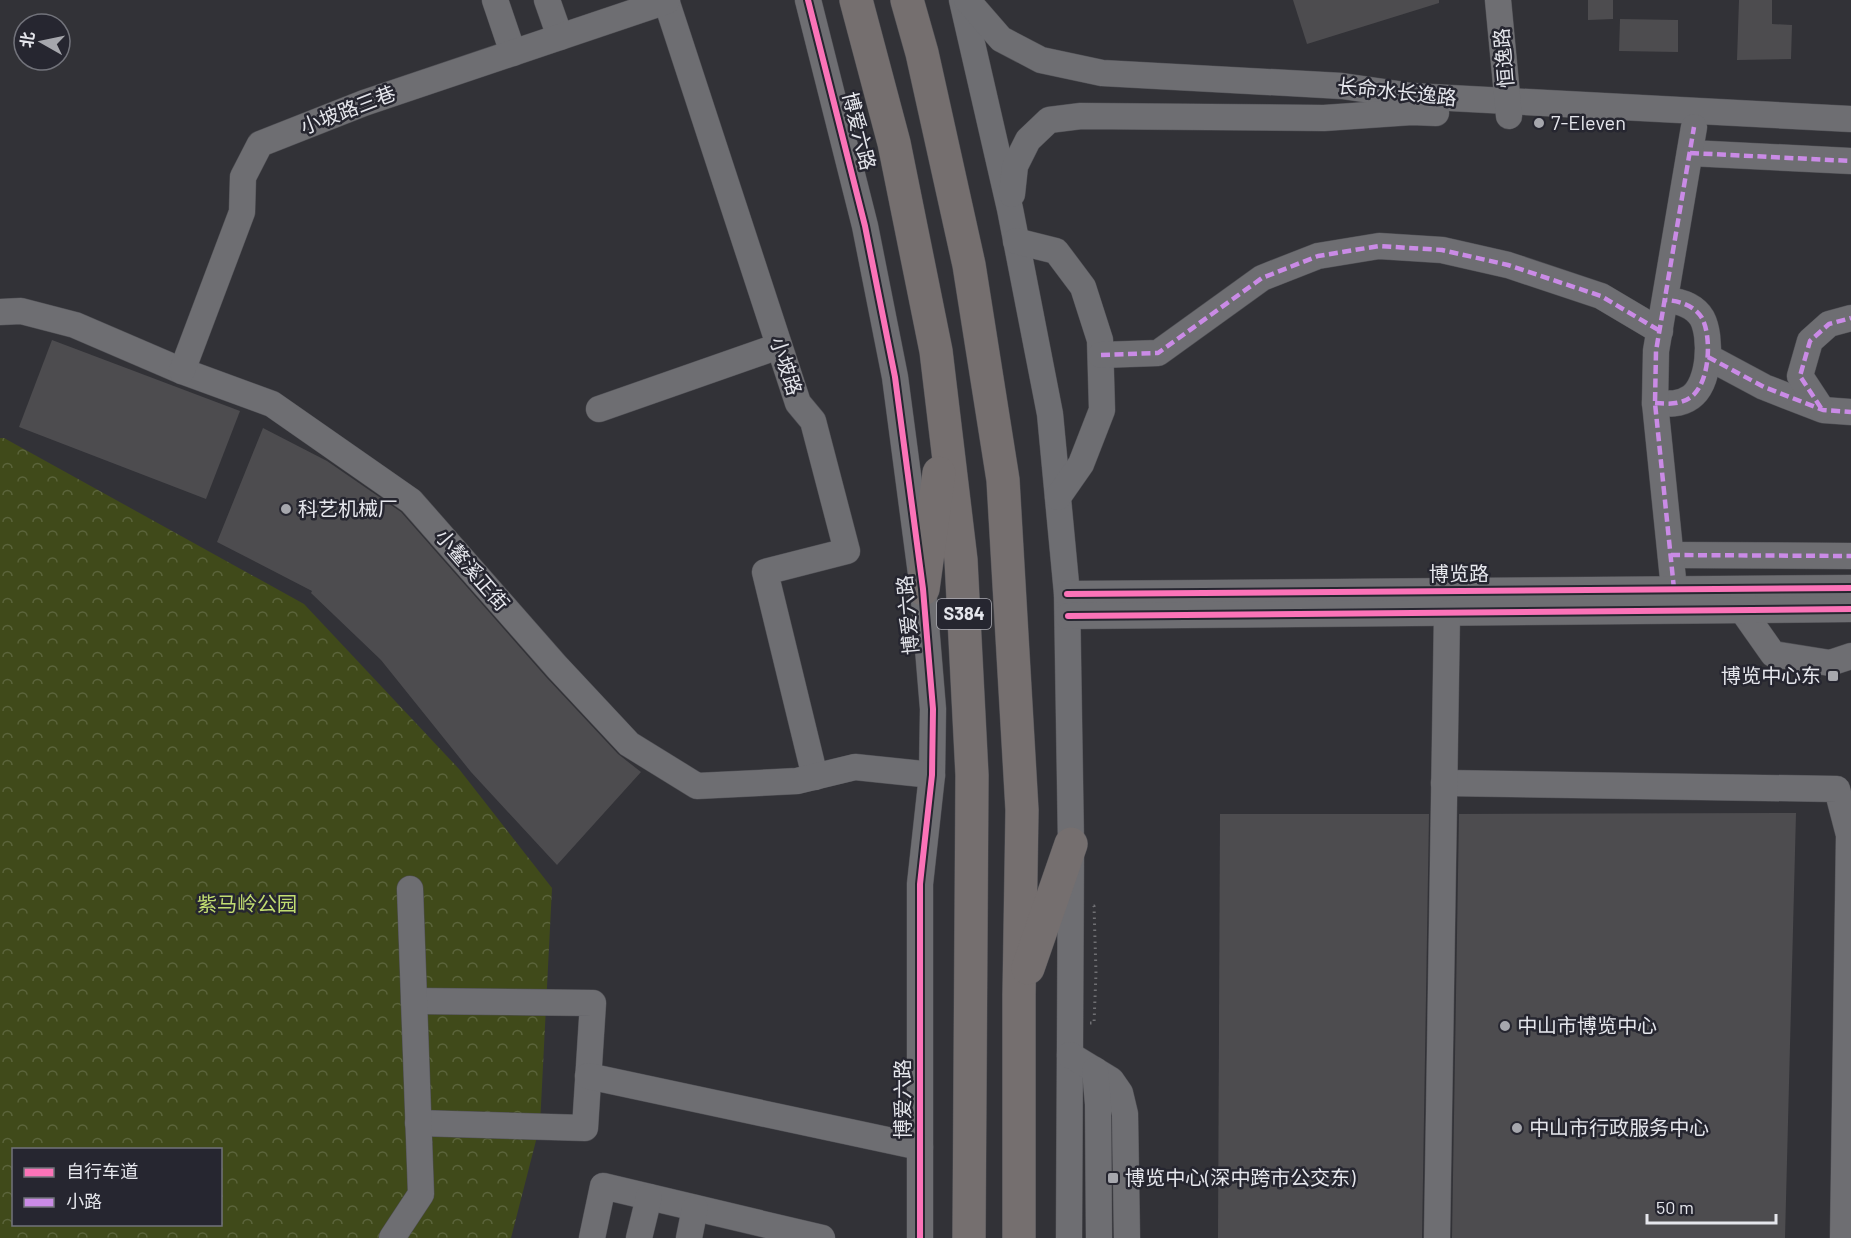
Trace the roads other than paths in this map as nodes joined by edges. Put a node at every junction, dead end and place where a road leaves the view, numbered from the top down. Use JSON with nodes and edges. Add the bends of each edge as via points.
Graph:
{"nodes":[{"id":1,"x":495,"y":0,"type":"edge"},
{"id":2,"x":547,"y":0,"type":"edge"},
{"id":3,"x":667,"y":0,"type":"edge"},
{"id":4,"x":808,"y":0,"type":"edge"},
{"id":5,"x":856,"y":0,"type":"edge"},
{"id":6,"x":907,"y":0,"type":"edge"},
{"id":7,"x":962,"y":0,"type":"edge"},
{"id":8,"x":968,"y":0,"type":"edge"},
{"id":9,"x":1498,"y":0,"type":"edge"},
{"id":10,"x":606,"y":10,"type":"edge"},
{"id":11,"x":560,"y":37,"type":"junction"},
{"id":12,"x":513,"y":52,"type":"junction"},
{"id":13,"x":1509,"y":109,"type":"junction"},
{"id":14,"x":1851,"y":119,"type":"edge"},
{"id":15,"x":1694,"y":127,"type":"junction"},
{"id":16,"x":1851,"y":134,"type":"edge"},
{"id":17,"x":1690,"y":153,"type":"junction"},
{"id":18,"x":1851,"y":161,"type":"edge"},
{"id":19,"x":1010,"y":209,"type":"junction"},
{"id":20,"x":1016,"y":241,"type":"junction"},
{"id":21,"x":1666,"y":300,"type":"junction"},
{"id":22,"x":0,"y":312,"type":"edge"},
{"id":23,"x":1851,"y":318,"type":"edge"},
{"id":24,"x":1660,"y":331,"type":"junction"},
{"id":25,"x":779,"y":346,"type":"junction"},
{"id":26,"x":1101,"y":355,"type":"junction"},
{"id":27,"x":1708,"y":357,"type":"junction"},
{"id":28,"x":182,"y":371,"type":"junction"},
{"id":29,"x":1655,"y":403,"type":"junction"},
{"id":30,"x":599,"y":408,"type":"dead end"},
{"id":31,"x":1821,"y":408,"type":"junction"},
{"id":32,"x":1851,"y":412,"type":"edge"},
{"id":33,"x":945,"y":426,"type":"junction"},
{"id":34,"x":1058,"y":497,"type":"junction"},
{"id":35,"x":1671,"y":555,"type":"junction"},
{"id":36,"x":1851,"y":556,"type":"edge"},
{"id":37,"x":1851,"y":588,"type":"edge"},
{"id":38,"x":923,"y":589,"type":"junction"},
{"id":39,"x":1674,"y":589,"type":"junction"},
{"id":40,"x":1743,"y":599,"type":"junction"},
{"id":41,"x":1067,"y":605,"type":"junction"},
{"id":42,"x":1851,"y":609,"type":"edge"},
{"id":43,"x":1447,"y":613,"type":"junction"},
{"id":44,"x":1851,"y":656,"type":"edge"},
{"id":45,"x":932,"y":776,"type":"junction"},
{"id":46,"x":815,"y":777,"type":"junction"},
{"id":47,"x":1444,"y":783,"type":"junction"},
{"id":48,"x":1071,"y":844,"type":"junction"},
{"id":49,"x":410,"y":889,"type":"dead end"},
{"id":50,"x":1019,"y":995,"type":"junction"},
{"id":51,"x":414,"y":1001,"type":"junction"},
{"id":52,"x":1070,"y":1055,"type":"junction"},
{"id":53,"x":1095,"y":1071,"type":"junction"},
{"id":54,"x":588,"y":1076,"type":"junction"},
{"id":55,"x":418,"y":1123,"type":"junction"},
{"id":56,"x":920,"y":1147,"type":"junction"},
{"id":57,"x":649,"y":1197,"type":"junction"},
{"id":58,"x":695,"y":1208,"type":"junction"},
{"id":59,"x":739,"y":1228,"type":"edge"},
{"id":60,"x":392,"y":1238,"type":"edge"},
{"id":61,"x":592,"y":1238,"type":"edge"},
{"id":62,"x":639,"y":1238,"type":"edge"},
{"id":63,"x":689,"y":1238,"type":"edge"},
{"id":64,"x":822,"y":1238,"type":"edge"},
{"id":65,"x":920,"y":1238,"type":"edge"},
{"id":66,"x":969,"y":1238,"type":"edge"},
{"id":67,"x":1019,"y":1238,"type":"edge"},
{"id":68,"x":1069,"y":1238,"type":"edge"},
{"id":69,"x":1099,"y":1238,"type":"edge"},
{"id":70,"x":1127,"y":1238,"type":"edge"},
{"id":71,"x":1437,"y":1238,"type":"edge"},
{"id":72,"x":1843,"y":1238,"type":"edge"}],
"edges":[{"from":1,"to":12,"type":"street"},
{"from":2,"to":11,"type":"street"},
{"from":3,"to":10,"type":"street","name":"小坡路三巷"},
{"from":3,"to":25,"type":"street","name":"小坡路"},
{"from":4,"to":38,"type":"street","name":"博爱六路","via":[[865,226],[895,377]]},
{"from":5,"to":33,"type":"highway","name":"博爱六路","number":"S384","via":[[894,143],[936,351]]},
{"from":6,"to":50,"type":"highway","number":"S384","via":[[969,265],[1003,480],[1022,810]]},
{"from":7,"to":19,"type":"street"},
{"from":8,"to":13,"type":"street","name":"长命水长逸路","via":[[1001,39],[1041,60],[1102,72],[1342,86]]},
{"from":9,"to":13,"type":"street","name":"恒逸路"},
{"from":10,"to":11,"type":"street","name":"小坡路三巷"},
{"from":11,"to":12,"type":"street","name":"小坡路三巷"},
{"from":12,"to":28,"type":"street","name":"小坡路三巷","via":[[260,144],[243,177],[242,212]]},
{"from":13,"to":14,"type":"street","name":"长命水长逸路"},
{"from":13,"to":15,"type":"street","name":"长命水长逸路"},
{"from":13,"to":19,"type":"street","name":"长命水长逸路","via":[[1324,118],[1081,116],[1049,120],[1028,140],[1015,166]]},
{"from":15,"to":16,"type":"street","name":"长命水长逸路"},
{"from":15,"to":17,"type":"street"},
{"from":17,"to":18,"type":"street"},
{"from":17,"to":21,"type":"street"},
{"from":19,"to":20,"type":"street"},
{"from":20,"to":26,"type":"street","via":[[1056,251],[1083,287]]},
{"from":20,"to":34,"type":"street","via":[[1050,414]]},
{"from":21,"to":24,"type":"street"},
{"from":21,"to":27,"type":"street","via":[[1683,302],[1701,316],[1707,333]]},
{"from":22,"to":28,"type":"street","name":"小鳌溪正街","via":[[21,311],[75,325]]},
{"from":23,"to":31,"type":"street","via":[[1829,324],[1810,341],[1800,376]]},
{"from":24,"to":26,"type":"street","via":[[1602,296],[1508,266],[1442,250],[1379,246],[1318,256],[1262,278],[1158,353]]},
{"from":24,"to":29,"type":"street"},
{"from":25,"to":30,"type":"street"},
{"from":25,"to":46,"type":"street","name":"小坡路","via":[[798,403],[813,421],[847,551],[765,572]]},
{"from":26,"to":34,"type":"street","via":[[1102,410],[1081,464]]},
{"from":27,"to":29,"type":"street","via":[[1703,381],[1692,396],[1675,404]]},
{"from":27,"to":31,"type":"street","via":[[1764,387]]},
{"from":28,"to":46,"type":"street","name":"小鳌溪正街","via":[[272,404],[411,501],[629,744],[697,786]]},
{"from":29,"to":35,"type":"street"},
{"from":31,"to":32,"type":"street"},
{"from":33,"to":38,"type":"highway"},
{"from":33,"to":66,"type":"highway","name":"博爱六路","number":"S384","via":[[961,560],[972,775]]},
{"from":34,"to":41,"type":"street"},
{"from":35,"to":36,"type":"street"},
{"from":35,"to":39,"type":"street"},
{"from":37,"to":40,"type":"street","name":"博览路"},
{"from":38,"to":45,"type":"street","name":"博爱六路","via":[[933,709]]},
{"from":39,"to":40,"type":"street","name":"博览路"},
{"from":39,"to":41,"type":"street","name":"博览路"},
{"from":40,"to":42,"type":"street","name":"博览路"},
{"from":40,"to":43,"type":"street","name":"博览路"},
{"from":40,"to":44,"type":"street","via":[[1773,654],[1830,663]]},
{"from":41,"to":43,"type":"street","name":"博览路"},
{"from":41,"to":48,"type":"street"},
{"from":43,"to":47,"type":"street"},
{"from":45,"to":46,"type":"street","name":"小鳌溪正街","via":[[855,767]]},
{"from":45,"to":56,"type":"street","name":"博爱六路","via":[[920,884]]},
{"from":47,"to":71,"type":"street"},
{"from":47,"to":72,"type":"street","via":[[1837,789],[1849,835]]},
{"from":48,"to":50,"type":"highway"},
{"from":48,"to":52,"type":"street"},
{"from":49,"to":51,"type":"street"},
{"from":50,"to":67,"type":"highway","number":"S384"},
{"from":51,"to":54,"type":"street","via":[[593,1002]]},
{"from":51,"to":55,"type":"street"},
{"from":52,"to":53,"type":"street"},
{"from":52,"to":68,"type":"street"},
{"from":53,"to":69,"type":"street"},
{"from":53,"to":70,"type":"street","via":[[1111,1080],[1120,1093],[1125,1114]]},
{"from":54,"to":55,"type":"street","via":[[585,1128]]},
{"from":54,"to":56,"type":"street"},
{"from":55,"to":60,"type":"street","via":[[421,1194]]},
{"from":56,"to":65,"type":"street","name":"博爱六路"},
{"from":57,"to":58,"type":"street"},
{"from":57,"to":61,"type":"street","via":[[603,1186]]},
{"from":57,"to":62,"type":"street"},
{"from":58,"to":59,"type":"street"},
{"from":58,"to":63,"type":"street"},
{"from":59,"to":64,"type":"street"}]}
